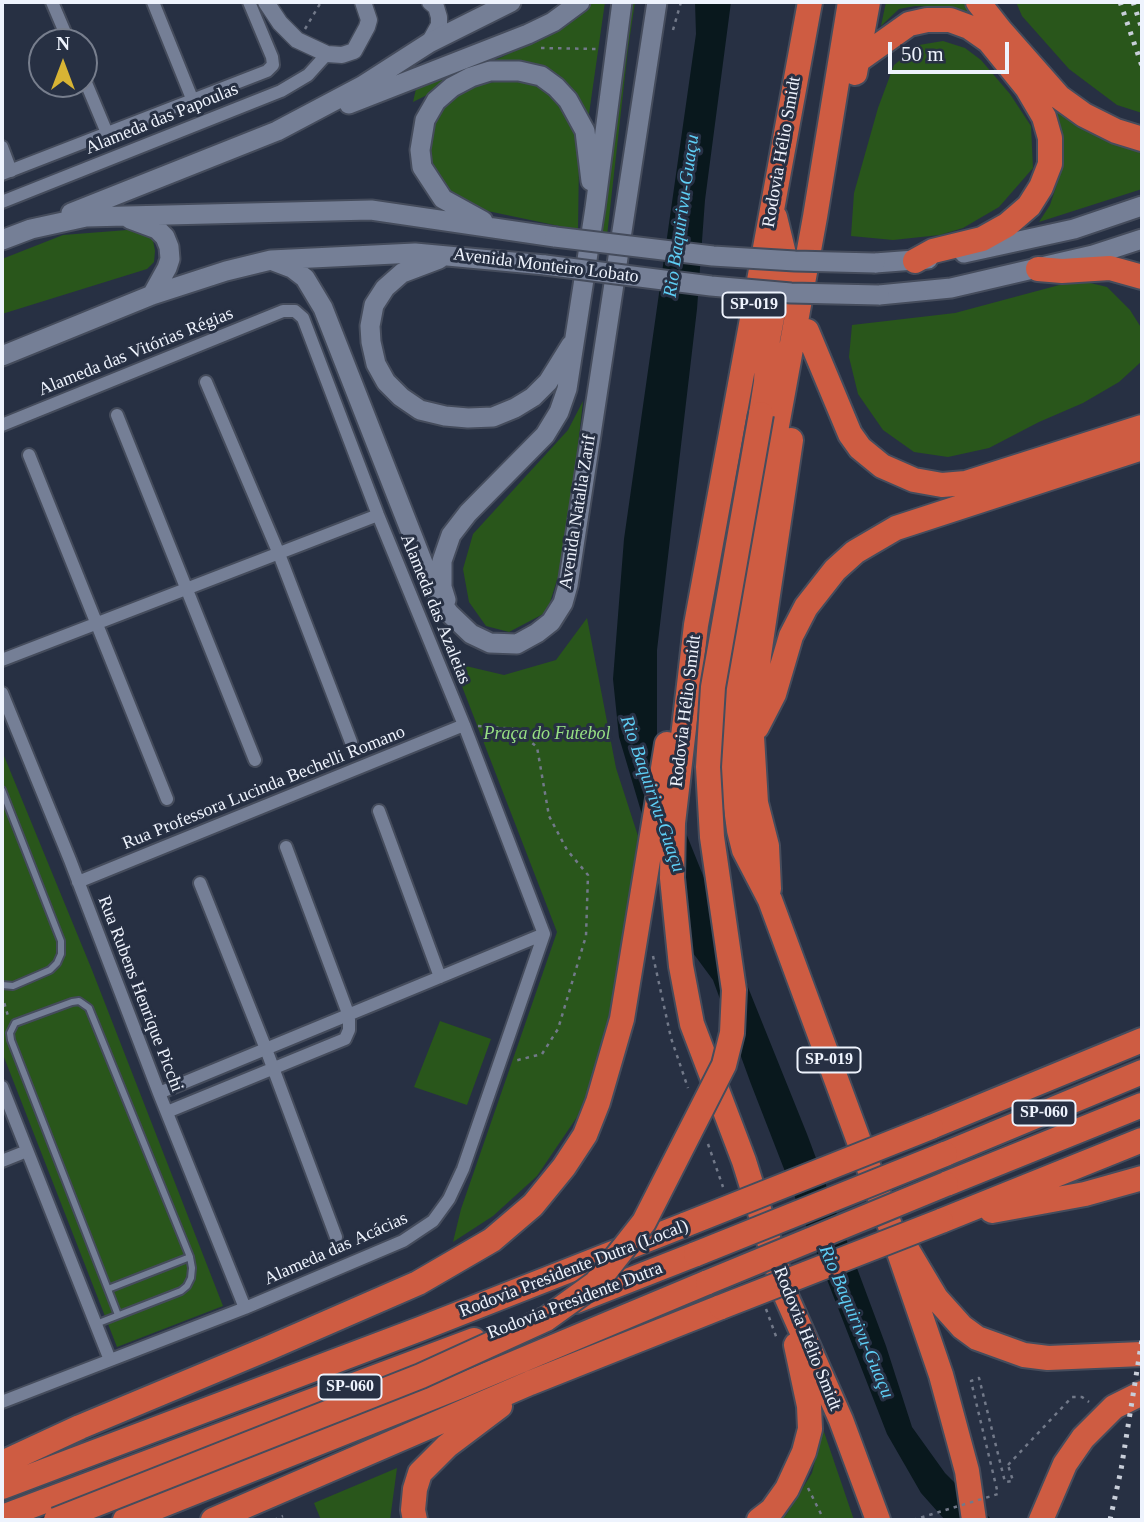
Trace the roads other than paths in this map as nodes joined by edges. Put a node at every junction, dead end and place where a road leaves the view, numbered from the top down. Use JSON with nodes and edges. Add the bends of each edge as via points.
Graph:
{"nodes":[{"id":1,"x":51,"y":2,"type":"edge"},
{"id":2,"x":153,"y":2,"type":"edge"},
{"id":3,"x":249,"y":2,"type":"edge"},
{"id":4,"x":266,"y":2,"type":"edge"},
{"id":5,"x":363,"y":2,"type":"edge"},
{"id":6,"x":377,"y":2,"type":"edge"},
{"id":7,"x":430,"y":2,"type":"edge"},
{"id":8,"x":508,"y":2,"type":"edge"},
{"id":9,"x":580,"y":2,"type":"edge"},
{"id":10,"x":622,"y":2,"type":"edge"},
{"id":11,"x":810,"y":2,"type":"edge"},
{"id":12,"x":850,"y":2,"type":"edge"},
{"id":13,"x":868,"y":2,"type":"edge"},
{"id":14,"x":978,"y":2,"type":"edge"},
{"id":15,"x":654,"y":8,"type":"edge"},
{"id":16,"x":369,"y":20,"type":"junction"},
{"id":17,"x":63,"y":28,"type":"edge"},
{"id":18,"x":429,"y":43,"type":"junction"},
{"id":19,"x":327,"y":54,"type":"junction"},
{"id":20,"x":857,"y":61,"type":"junction"},
{"id":21,"x":92,"y":98,"type":"edge"},
{"id":22,"x":193,"y":102,"type":"junction"},
{"id":23,"x":277,"y":131,"type":"junction"},
{"id":24,"x":107,"y":134,"type":"junction"},
{"id":25,"x":1142,"y":139,"type":"edge"},
{"id":26,"x":2,"y":147,"type":"edge"},
{"id":27,"x":6,"y":172,"type":"edge"},
{"id":28,"x":2,"y":202,"type":"edge"},
{"id":29,"x":772,"y":206,"type":"junction"},
{"id":30,"x":1142,"y":206,"type":"edge"},
{"id":31,"x":595,"y":208,"type":"junction"},
{"id":32,"x":119,"y":215,"type":"junction"},
{"id":33,"x":815,"y":217,"type":"junction"},
{"id":34,"x":31,"y":229,"type":"junction"},
{"id":35,"x":503,"y":230,"type":"junction"},
{"id":36,"x":1142,"y":239,"type":"edge"},
{"id":37,"x":2,"y":240,"type":"edge"},
{"id":38,"x":449,"y":255,"type":"junction"},
{"id":39,"x":271,"y":260,"type":"junction"},
{"id":40,"x":915,"y":261,"type":"junction"},
{"id":41,"x":1038,"y":269,"type":"junction"},
{"id":42,"x":1142,"y":277,"type":"edge"},
{"id":43,"x":152,"y":295,"type":"junction"},
{"id":44,"x":283,"y":311,"type":"joint"},
{"id":45,"x":807,"y":331,"type":"junction"},
{"id":46,"x":576,"y":335,"type":"junction"},
{"id":47,"x":2,"y":356,"type":"edge"},
{"id":48,"x":206,"y":382,"type":"dead end"},
{"id":49,"x":766,"y":382,"type":"junction"},
{"id":50,"x":1142,"y":408,"type":"edge"},
{"id":51,"x":117,"y":415,"type":"dead end"},
{"id":52,"x":2,"y":425,"type":"edge"},
{"id":53,"x":1142,"y":427,"type":"edge"},
{"id":54,"x":1142,"y":448,"type":"edge"},
{"id":55,"x":29,"y":455,"type":"dead end"},
{"id":56,"x":1030,"y":463,"type":"junction"},
{"id":57,"x":378,"y":515,"type":"junction"},
{"id":58,"x":279,"y":554,"type":"junction"},
{"id":59,"x":187,"y":589,"type":"junction"},
{"id":60,"x":449,"y":613,"type":"junction"},
{"id":61,"x":698,"y":616,"type":"junction"},
{"id":62,"x":97,"y":623,"type":"junction"},
{"id":63,"x":2,"y":660,"type":"edge"},
{"id":64,"x":2,"y":693,"type":"edge"},
{"id":65,"x":464,"y":725,"type":"junction"},
{"id":66,"x":752,"y":737,"type":"junction"},
{"id":67,"x":351,"y":742,"type":"dead end"},
{"id":68,"x":256,"y":760,"type":"dead end"},
{"id":69,"x":2,"y":790,"type":"edge"},
{"id":70,"x":167,"y":799,"type":"dead end"},
{"id":71,"x":379,"y":811,"type":"dead end"},
{"id":72,"x":286,"y":847,"type":"dead end"},
{"id":73,"x":78,"y":882,"type":"junction"},
{"id":74,"x":200,"y":883,"type":"dead end"},
{"id":75,"x":770,"y":900,"type":"junction"},
{"id":76,"x":544,"y":934,"type":"junction"},
{"id":77,"x":440,"y":977,"type":"junction"},
{"id":78,"x":2,"y":985,"type":"edge"},
{"id":79,"x":349,"y":1016,"type":"junction"},
{"id":80,"x":1142,"y":1024,"type":"edge"},
{"id":81,"x":1142,"y":1040,"type":"edge"},
{"id":82,"x":266,"y":1049,"type":"junction"},
{"id":83,"x":1112,"y":1052,"type":"junction"},
{"id":84,"x":274,"y":1069,"type":"junction"},
{"id":85,"x":1142,"y":1072,"type":"edge"},
{"id":86,"x":2,"y":1087,"type":"edge"},
{"id":87,"x":159,"y":1093,"type":"junction"},
{"id":88,"x":1142,"y":1105,"type":"edge"},
{"id":89,"x":167,"y":1112,"type":"junction"},
{"id":90,"x":1142,"y":1140,"type":"edge"},
{"id":91,"x":27,"y":1151,"type":"junction"},
{"id":92,"x":2,"y":1161,"type":"edge"},
{"id":93,"x":1142,"y":1178,"type":"edge"},
{"id":94,"x":947,"y":1219,"type":"junction"},
{"id":95,"x":888,"y":1220,"type":"junction"},
{"id":96,"x":336,"y":1237,"type":"dead end"},
{"id":97,"x":190,"y":1257,"type":"junction"},
{"id":98,"x":108,"y":1289,"type":"junction"},
{"id":99,"x":786,"y":1296,"type":"junction"},
{"id":100,"x":245,"y":1308,"type":"junction"},
{"id":101,"x":118,"y":1315,"type":"junction"},
{"id":102,"x":96,"y":1324,"type":"junction"},
{"id":103,"x":1142,"y":1354,"type":"edge"},
{"id":104,"x":110,"y":1360,"type":"junction"},
{"id":105,"x":530,"y":1383,"type":"junction"},
{"id":106,"x":1142,"y":1393,"type":"edge"},
{"id":107,"x":2,"y":1402,"type":"edge"},
{"id":108,"x":335,"y":1435,"type":"junction"},
{"id":109,"x":2,"y":1463,"type":"edge"},
{"id":110,"x":2,"y":1487,"type":"edge"},
{"id":111,"x":2,"y":1517,"type":"edge"},
{"id":112,"x":56,"y":1520,"type":"edge"},
{"id":113,"x":125,"y":1520,"type":"edge"},
{"id":114,"x":156,"y":1520,"type":"edge"},
{"id":115,"x":213,"y":1520,"type":"edge"},
{"id":116,"x":415,"y":1520,"type":"edge"},
{"id":117,"x":759,"y":1520,"type":"edge"},
{"id":118,"x":878,"y":1520,"type":"edge"},
{"id":119,"x":974,"y":1520,"type":"edge"},
{"id":120,"x":1041,"y":1520,"type":"edge"}],
"edges":[{"from":1,"to":17,"type":"street"},
{"from":2,"to":22,"type":"street"},
{"from":3,"to":22,"type":"street","via":[[273,65]]},
{"from":4,"to":19,"type":"street","via":[[297,40]]},
{"from":5,"to":16,"type":"street"},
{"from":6,"to":16,"type":"street"},
{"from":7,"to":18,"type":"street","via":[[436,6],[439,25]]},
{"from":8,"to":18,"type":"main road"},
{"from":9,"to":23,"type":"main road","via":[[528,34]]},
{"from":10,"to":31,"type":"main road"},
{"from":11,"to":29,"type":"highway","name":"Rodovia Hélio Smidt","number":"SP-019"},
{"from":12,"to":33,"type":"highway","number":"SP-019"},
{"from":13,"to":20,"type":"highway","number":"SP-019"},
{"from":14,"to":25,"type":"highway","via":[[1059,97],[1084,115]]},
{"from":15,"to":60,"type":"main road","name":"Avenida Natalia Zarif","via":[[563,603],[551,622],[517,644],[490,643],[471,634]]},
{"from":16,"to":19,"type":"street","via":[[354,51]]},
{"from":18,"to":23,"type":"main road","via":[[362,86]]},
{"from":19,"to":28,"type":"street","name":"Alameda das Papoulas","via":[[308,75],[281,91]]},
{"from":20,"to":40,"type":"highway","via":[[909,24],[950,20],[989,41],[1027,88],[1047,127],[1049,164],[1029,206],[982,239],[933,251]]},
{"from":20,"to":45,"type":"highway","number":"SP-019"},
{"from":21,"to":24,"type":"street"},
{"from":22,"to":24,"type":"street"},
{"from":23,"to":34,"type":"main road"},
{"from":24,"to":27,"type":"street"},
{"from":26,"to":27,"type":"street"},
{"from":29,"to":49,"type":"highway","via":[[784,254],[768,339]]},
{"from":29,"to":61,"type":"highway","name":"Rodovia Hélio Smidt","number":"SP-019"},
{"from":30,"to":40,"type":"main road","via":[[1000,247]]},
{"from":31,"to":35,"type":"main road","via":[[585,131],[568,100],[541,76],[490,71],[452,87],[436,102],[425,120],[420,150],[422,167],[443,199]]},
{"from":31,"to":46,"type":"main road"},
{"from":32,"to":34,"type":"main road","name":"Avenida Monteiro Lobato"},
{"from":32,"to":35,"type":"main road","name":"Avenida Monteiro Lobato","via":[[371,210]]},
{"from":32,"to":43,"type":"main road","via":[[157,229],[165,237],[170,258]]},
{"from":33,"to":49,"type":"highway","via":[[794,256],[779,340]]},
{"from":33,"to":75,"type":"highway","number":"SP-019","via":[[746,596],[733,718],[733,786],[739,830],[744,850]]},
{"from":34,"to":37,"type":"main road","name":"Avenida Monteiro Lobato"},
{"from":35,"to":40,"type":"main road","name":"Avenida Monteiro Lobato","bridge":true,"via":[[713,256]]},
{"from":36,"to":41,"type":"main road","name":"Avenida Monteiro Lobato"},
{"from":38,"to":39,"type":"main road","name":"Avenida Monteiro Lobato"},
{"from":38,"to":41,"type":"main road","name":"Avenida Monteiro Lobato","bridge":true,"via":[[791,293],[878,295],[951,288]]},
{"from":38,"to":46,"type":"main road","via":[[402,274],[385,288],[374,306],[370,326],[376,364],[386,382],[420,410],[468,418],[494,417],[515,408],[548,382]]},
{"from":39,"to":43,"type":"main road","name":"Avenida Monteiro Lobato"},
{"from":39,"to":60,"type":"main road","name":"Avenida Natalia Zarif","via":[[305,278],[323,308],[434,591]]},
{"from":41,"to":42,"type":"highway","via":[[1110,268]]},
{"from":43,"to":47,"type":"main road","name":"Avenida Monteiro Lobato"},
{"from":44,"to":52,"type":"street","name":"Alameda das Vitórias Régias"},
{"from":44,"to":57,"type":"street","name":"Alameda das Azaleias","via":[[295,311],[303,318]]},
{"from":45,"to":56,"type":"highway","via":[[850,434],[882,466],[914,480],[942,485],[966,483]]},
{"from":45,"to":66,"type":"highway","number":"SP-019","via":[[759,655]]},
{"from":46,"to":60,"type":"main road","via":[[568,389],[545,435],[451,535],[442,587]]},
{"from":48,"to":58,"type":"street"},
{"from":49,"to":112,"type":"highway","bridge":true,"via":[[713,687],[708,767],[712,836],[734,990],[732,1033],[724,1065],[643,1223],[596,1283],[546,1319],[421,1376]]},
{"from":50,"to":56,"type":"highway"},
{"from":51,"to":59,"type":"street"},
{"from":53,"to":56,"type":"highway"},
{"from":54,"to":66,"type":"highway","via":[[896,528],[855,552],[806,607],[791,636],[774,694]]},
{"from":55,"to":62,"type":"street"},
{"from":57,"to":58,"type":"street"},
{"from":57,"to":65,"type":"street","name":"Alameda das Azaleias"},
{"from":58,"to":59,"type":"street"},
{"from":58,"to":67,"type":"street"},
{"from":59,"to":62,"type":"street"},
{"from":59,"to":68,"type":"street"},
{"from":61,"to":99,"type":"highway","name":"Rodovia Hélio Smidt","number":"SP-019","via":[[673,823],[672,878],[681,966],[692,1024],[744,1161]]},
{"from":61,"to":109,"type":"highway","via":[[663,760],[622,1019],[585,1135],[533,1205],[492,1240],[418,1283]]},
{"from":62,"to":63,"type":"street"},
{"from":62,"to":70,"type":"street"},
{"from":64,"to":73,"type":"street","name":"Rua Rubens Henrique Picchi"},
{"from":65,"to":73,"type":"street","name":"Rua Professora Lucinda Bechelli Romano"},
{"from":65,"to":76,"type":"street","name":"Alameda das Azaleias"},
{"from":66,"to":75,"type":"highway","number":"SP-019"},
{"from":69,"to":78,"type":"lane","via":[[61,941],[61,954],[50,970],[13,986]]},
{"from":71,"to":77,"type":"street"},
{"from":72,"to":79,"type":"street"},
{"from":73,"to":87,"type":"street","name":"Rua Rubens Henrique Picchi"},
{"from":74,"to":82,"type":"street"},
{"from":75,"to":95,"type":"highway","number":"SP-019"},
{"from":76,"to":77,"type":"street"},
{"from":76,"to":100,"type":"street","name":"Alameda das Acácias","via":[[463,1169],[433,1221],[403,1241]]},
{"from":77,"to":79,"type":"street"},
{"from":79,"to":82,"type":"street"},
{"from":79,"to":84,"type":"street","via":[[345,1039]]},
{"from":80,"to":83,"type":"highway"},
{"from":81,"to":83,"type":"highway","name":"Rodovia Presidente Dutra (Local)","number":"SP-060"},
{"from":82,"to":84,"type":"street"},
{"from":82,"to":87,"type":"street"},
{"from":83,"to":110,"type":"highway","name":"Rodovia Presidente Dutra (Local)","number":"SP-060","bridge":true,"via":[[420,1329]]},
{"from":84,"to":89,"type":"street"},
{"from":84,"to":96,"type":"street"},
{"from":85,"to":111,"type":"highway","name":"Rodovia Presidente Dutra","number":"SP-060","bridge":true,"via":[[696,1254]]},
{"from":86,"to":91,"type":"street"},
{"from":87,"to":89,"type":"street","name":"Rua Rubens Henrique Picchi"},
{"from":88,"to":108,"type":"highway","name":"Rodovia Presidente Dutra","number":"SP-060","bridge":true},
{"from":89,"to":100,"type":"street","name":"Rua Rubens Henrique Picchi"},
{"from":90,"to":94,"type":"highway"},
{"from":91,"to":92,"type":"street"},
{"from":91,"to":102,"type":"street"},
{"from":93,"to":94,"type":"highway","via":[[1085,1195]]},
{"from":94,"to":105,"type":"highway","bridge":true},
{"from":95,"to":103,"type":"highway","via":[[936,1298],[977,1338],[1024,1355],[1088,1358]]},
{"from":95,"to":119,"type":"highway","number":"SP-019","via":[[940,1375],[967,1471]]},
{"from":97,"to":98,"type":"lane"},
{"from":97,"to":98,"type":"lane","via":[[89,1007],[72,1002],[15,1023],[11,1040]]},
{"from":97,"to":101,"type":"lane","via":[[191,1278],[181,1291]]},
{"from":98,"to":101,"type":"lane"},
{"from":99,"to":117,"type":"highway","via":[[810,1429],[788,1489]]},
{"from":99,"to":118,"type":"highway","name":"Rodovia Hélio Smidt","number":"SP-019","via":[[841,1420]]},
{"from":100,"to":104,"type":"street","name":"Alameda das Acácias"},
{"from":101,"to":102,"type":"lane"},
{"from":102,"to":104,"type":"street"},
{"from":104,"to":107,"type":"street","name":"Alameda das Acácias"},
{"from":105,"to":115,"type":"highway"},
{"from":105,"to":116,"type":"highway","via":[[429,1461],[415,1489]]},
{"from":106,"to":120,"type":"highway","via":[[1114,1407],[1083,1438],[1065,1464]]},
{"from":108,"to":113,"type":"highway","name":"Rodovia Presidente Dutra","number":"SP-060"},
{"from":108,"to":114,"type":"highway","via":[[313,1455]]}]}
